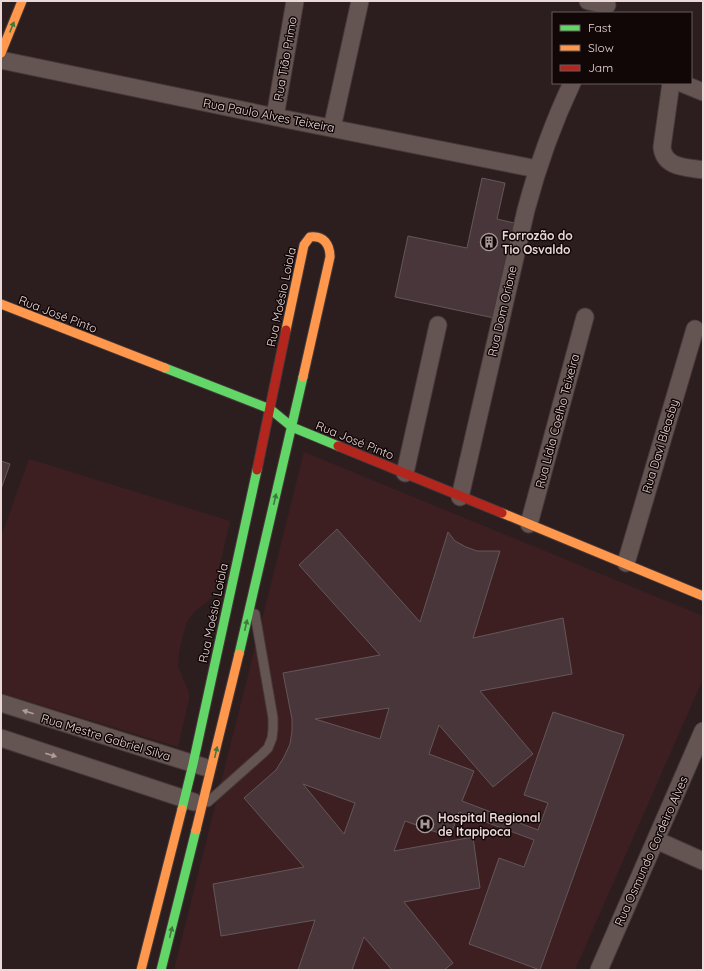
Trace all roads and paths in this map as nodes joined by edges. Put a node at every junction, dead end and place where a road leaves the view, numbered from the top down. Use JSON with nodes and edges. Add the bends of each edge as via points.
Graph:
{"nodes":[{"id":1,"x":22,"y":1,"type":"edge"},
{"id":2,"x":295,"y":1,"type":"edge"},
{"id":3,"x":360,"y":1,"type":"edge"},
{"id":4,"x":588,"y":1,"type":"edge"},
{"id":5,"x":606,"y":6,"type":"edge"},
{"id":6,"x":1,"y":53,"type":"edge"},
{"id":7,"x":1,"y":60,"type":"edge"},
{"id":8,"x":572,"y":84,"type":"edge"},
{"id":9,"x":671,"y":84,"type":"edge"},
{"id":10,"x":683,"y":84,"type":"edge"},
{"id":11,"x":703,"y":92,"type":"edge"},
{"id":12,"x":274,"y":117,"type":"junction"},
{"id":13,"x":332,"y":128,"type":"junction"},
{"id":14,"x":537,"y":169,"type":"junction"},
{"id":15,"x":703,"y":170,"type":"edge"},
{"id":16,"x":1,"y":304,"type":"edge"},
{"id":17,"x":585,"y":317,"type":"dead end"},
{"id":18,"x":438,"y":325,"type":"dead end"},
{"id":19,"x":695,"y":329,"type":"dead end"},
{"id":20,"x":270,"y":409,"type":"junction"},
{"id":21,"x":292,"y":427,"type":"junction"},
{"id":22,"x":405,"y":474,"type":"junction"},
{"id":23,"x":460,"y":497,"type":"junction"},
{"id":24,"x":529,"y":524,"type":"junction"},
{"id":25,"x":626,"y":563,"type":"junction"},
{"id":26,"x":703,"y":596,"type":"edge"},
{"id":27,"x":252,"y":597,"type":"junction"},
{"id":28,"x":1,"y":704,"type":"edge"},
{"id":29,"x":703,"y":731,"type":"edge"},
{"id":30,"x":1,"y":738,"type":"edge"},
{"id":31,"x":193,"y":764,"type":"junction"},
{"id":32,"x":212,"y":769,"type":"junction"},
{"id":33,"x":184,"y":799,"type":"junction"},
{"id":34,"x":203,"y":805,"type":"junction"},
{"id":35,"x":656,"y":840,"type":"junction"},
{"id":36,"x":703,"y":861,"type":"edge"},
{"id":37,"x":141,"y":970,"type":"edge"},
{"id":38,"x":161,"y":970,"type":"edge"},
{"id":39,"x":599,"y":970,"type":"edge"}],
"edges":[{"from":6,"to":1,"type":"street","one_way":true},
{"from":2,"to":12,"type":"street","name":"Rua Tião Primo"},
{"from":3,"to":13,"type":"street"},
{"from":4,"to":5,"type":"street"},
{"from":7,"to":12,"type":"street","name":"Rua Paulo Alves Teixeira"},
{"from":8,"to":14,"type":"street","name":"Rua Dom Orione"},
{"from":9,"to":15,"type":"street","via":[[663,155],[674,164]]},
{"from":10,"to":11,"type":"street"},
{"from":12,"to":13,"type":"street","name":"Rua Paulo Alves Teixeira"},
{"from":13,"to":14,"type":"street","name":"Rua Paulo Alves Teixeira"},
{"from":14,"to":23,"type":"street","name":"Rua Dom Orione"},
{"from":16,"to":20,"type":"street","name":"Rua José Pinto"},
{"from":17,"to":24,"type":"street","name":"Rua Lídia Coelho Teixeira"},
{"from":18,"to":22,"type":"street"},
{"from":19,"to":25,"type":"street","name":"Rua Davi Bleasby"},
{"from":20,"to":21,"type":"street","name":"Rua José Pinto"},
{"from":20,"to":21,"type":"street","name":"Rua Moésio Loiola","via":[[303,248],[305,241],[310,237],[316,237],[325,240],[330,247],[330,257]]},
{"from":20,"to":31,"type":"street","name":"Rua Moésio Loiola"},
{"from":21,"to":22,"type":"street","name":"Rua José Pinto"},
{"from":27,"to":21,"type":"street","name":"Rua Moésio Loiola","one_way":true},
{"from":22,"to":23,"type":"street","name":"Rua José Pinto"},
{"from":23,"to":24,"type":"street","name":"Rua José Pinto"},
{"from":24,"to":25,"type":"street","name":"Rua José Pinto"},
{"from":25,"to":26,"type":"street","name":"Rua José Pinto"},
{"from":32,"to":27,"type":"street","name":"Rua Moésio Loiola","one_way":true},
{"from":27,"to":34,"type":"lane","via":[[273,718],[272,738],[262,754]]},
{"from":31,"to":28,"type":"street","name":"Rua Mestre Gabriel Silva","one_way":true},
{"from":29,"to":35,"type":"street","name":"Rua Osmundo Cordeiro Alves"},
{"from":30,"to":33,"type":"street","one_way":true},
{"from":31,"to":32,"type":"street","name":"Rua Mestre Gabriel Silva"},
{"from":31,"to":33,"type":"street","name":"Rua Moésio Loiola"},
{"from":32,"to":34,"type":"street","name":"Rua Moésio Loiola"},
{"from":33,"to":34,"type":"street"},
{"from":33,"to":37,"type":"street","name":"Rua Moésio Loiola"},
{"from":38,"to":34,"type":"street","name":"Rua Moésio Loiola","one_way":true},
{"from":35,"to":36,"type":"street"},
{"from":35,"to":39,"type":"street","name":"Rua Osmundo Cordeiro Alves"}]}
